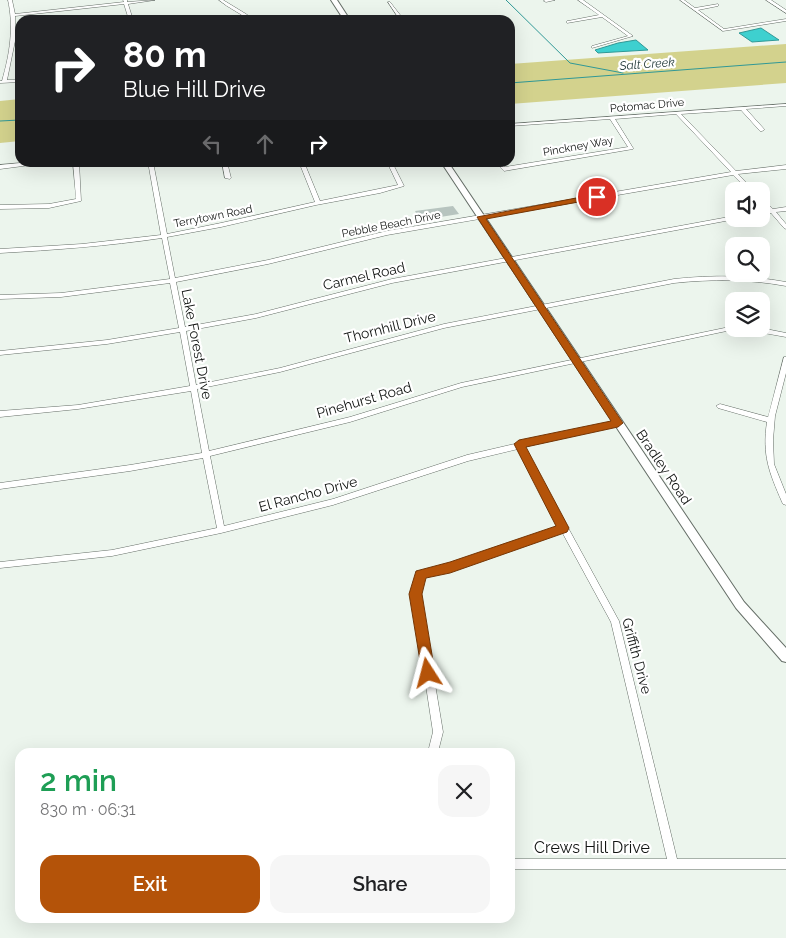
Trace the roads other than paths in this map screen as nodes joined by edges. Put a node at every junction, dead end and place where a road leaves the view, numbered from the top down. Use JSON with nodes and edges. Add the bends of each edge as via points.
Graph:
{"nodes":[{"id":1,"x":10,"y":0,"type":"edge"},
{"id":2,"x":153,"y":0,"type":"edge"},
{"id":3,"x":221,"y":0,"type":"edge"},
{"id":4,"x":334,"y":0,"type":"edge"},
{"id":5,"x":552,"y":0,"type":"edge"},
{"id":6,"x":580,"y":0,"type":"edge"},
{"id":7,"x":682,"y":0,"type":"edge"},
{"id":8,"x":768,"y":0,"type":"edge"},
{"id":9,"x":126,"y":1,"type":"edge"},
{"id":10,"x":546,"y":1,"type":"edge"},
{"id":11,"x":389,"y":3,"type":"dead end"},
{"id":12,"x":717,"y":5,"type":"dead end"},
{"id":13,"x":694,"y":8,"type":"junction"},
{"id":14,"x":786,"y":12,"type":"edge"},
{"id":15,"x":12,"y":15,"type":"junction"},
{"id":16,"x":130,"y":15,"type":"edge"},
{"id":17,"x":246,"y":15,"type":"edge"},
{"id":18,"x":344,"y":15,"type":"edge"},
{"id":19,"x":398,"y":15,"type":"edge"},
{"id":20,"x":603,"y":16,"type":"junction"},
{"id":21,"x":786,"y":20,"type":"edge"},
{"id":22,"x":568,"y":22,"type":"dead end"},
{"id":23,"x":593,"y":46,"type":"dead end"},
{"id":24,"x":15,"y":81,"type":"edge"},
{"id":25,"x":2,"y":82,"type":"edge"},
{"id":26,"x":786,"y":105,"type":"edge"},
{"id":27,"x":742,"y":108,"type":"junction"},
{"id":28,"x":677,"y":112,"type":"junction"},
{"id":29,"x":612,"y":118,"type":"junction"},
{"id":30,"x":515,"y":125,"type":"edge"},
{"id":31,"x":762,"y":130,"type":"dead end"},
{"id":32,"x":15,"y":165,"type":"edge"},
{"id":33,"x":0,"y":166,"type":"edge"},
{"id":34,"x":76,"y":167,"type":"edge"},
{"id":35,"x":151,"y":167,"type":"edge"},
{"id":36,"x":225,"y":167,"type":"edge"},
{"id":37,"x":303,"y":167,"type":"edge"},
{"id":38,"x":392,"y":167,"type":"edge"},
{"id":39,"x":447,"y":167,"type":"edge"},
{"id":40,"x":502,"y":167,"type":"edge"},
{"id":41,"x":786,"y":167,"type":"edge"},
{"id":42,"x":733,"y":173,"type":"junction"},
{"id":43,"x":228,"y":178,"type":"dead end"},
{"id":44,"x":742,"y":182,"type":"edge"},
{"id":45,"x":318,"y":202,"type":"junction"},
{"id":46,"x":0,"y":207,"type":"edge"},
{"id":47,"x":770,"y":208,"type":"edge"},
{"id":48,"x":786,"y":209,"type":"edge"},
{"id":49,"x":774,"y":211,"type":"junction"},
{"id":50,"x":770,"y":212,"type":"edge"},
{"id":51,"x":481,"y":217,"type":"junction"},
{"id":52,"x":725,"y":220,"type":"edge"},
{"id":53,"x":786,"y":227,"type":"edge"},
{"id":54,"x":163,"y":236,"type":"junction"},
{"id":55,"x":0,"y":251,"type":"edge"},
{"id":56,"x":509,"y":259,"type":"junction"},
{"id":57,"x":172,"y":281,"type":"junction"},
{"id":58,"x":786,"y":284,"type":"edge"},
{"id":59,"x":0,"y":297,"type":"edge"},
{"id":60,"x":541,"y":307,"type":"junction"},
{"id":61,"x":182,"y":330,"type":"junction"},
{"id":62,"x":725,"y":330,"type":"edge"},
{"id":63,"x":770,"y":332,"type":"edge"},
{"id":64,"x":786,"y":335,"type":"edge"},
{"id":65,"x":0,"y":353,"type":"edge"},
{"id":66,"x":786,"y":359,"type":"edge"},
{"id":67,"x":577,"y":361,"type":"junction"},
{"id":68,"x":192,"y":388,"type":"junction"},
{"id":69,"x":720,"y":406,"type":"dead end"},
{"id":70,"x":0,"y":414,"type":"edge"},
{"id":71,"x":772,"y":421,"type":"junction"},
{"id":72,"x":618,"y":423,"type":"junction"},
{"id":73,"x":519,"y":444,"type":"junction"},
{"id":74,"x":205,"y":454,"type":"junction"},
{"id":75,"x":0,"y":486,"type":"edge"},
{"id":76,"x":786,"y":502,"type":"edge"},
{"id":77,"x":563,"y":528,"type":"junction"},
{"id":78,"x":221,"y":530,"type":"junction"},
{"id":79,"x":0,"y":566,"type":"edge"},
{"id":80,"x":786,"y":657,"type":"edge"},
{"id":81,"x":434,"y":748,"type":"edge"},
{"id":82,"x":674,"y":863,"type":"junction"},
{"id":83,"x":515,"y":864,"type":"edge"},
{"id":84,"x":786,"y":864,"type":"edge"}],
"edges":[{"from":1,"to":15,"type":"street"},
{"from":2,"to":9,"type":"street"},
{"from":3,"to":17,"type":"street"},
{"from":4,"to":18,"type":"street"},
{"from":5,"to":10,"type":"street"},
{"from":6,"to":20,"type":"street"},
{"from":7,"to":13,"type":"street"},
{"from":8,"to":14,"type":"street"},
{"from":9,"to":15,"type":"street"},
{"from":9,"to":16,"type":"street"},
{"from":11,"to":19,"type":"street"},
{"from":12,"to":13,"type":"street"},
{"from":13,"to":21,"type":"street","via":[[723,30]]},
{"from":15,"to":25,"type":"street","via":[[12,56]]},
{"from":20,"to":22,"type":"street"},
{"from":20,"to":23,"type":"street","via":[[630,36]]},
{"from":24,"to":25,"type":"street"},
{"from":26,"to":27,"type":"street","name":"Potomac Drive"},
{"from":27,"to":28,"type":"street","name":"Potomac Drive"},
{"from":27,"to":31,"type":"street"},
{"from":28,"to":29,"type":"street","name":"Potomac Drive"},
{"from":28,"to":42,"type":"street"},
{"from":29,"to":30,"type":"street","name":"Potomac Drive"},
{"from":29,"to":40,"type":"street","name":"Pinckney Way","via":[[631,148]]},
{"from":32,"to":33,"type":"street"},
{"from":34,"to":46,"type":"street","via":[[79,200],[49,206]]},
{"from":35,"to":54,"type":"street","name":"Lake Forest Drive"},
{"from":36,"to":43,"type":"street"},
{"from":37,"to":45,"type":"street"},
{"from":38,"to":45,"type":"street","name":"Terrytown Road","via":[[401,186]]},
{"from":39,"to":51,"type":"street","name":"Bradley Road"},
{"from":41,"to":42,"type":"street","name":"Pebble Beach Drive"},
{"from":42,"to":44,"type":"street"},
{"from":42,"to":51,"type":"street","name":"Pebble Beach Drive"},
{"from":45,"to":54,"type":"street","name":"Terrytown Road"},
{"from":47,"to":49,"type":"street"},
{"from":48,"to":49,"type":"street"},
{"from":49,"to":50,"type":"street"},
{"from":49,"to":53,"type":"street"},
{"from":51,"to":56,"type":"street","name":"Bradley Road"},
{"from":51,"to":57,"type":"street","name":"Pebble Beach Drive","via":[[387,233]]},
{"from":52,"to":56,"type":"street","name":"Carmel Road"},
{"from":54,"to":55,"type":"street","name":"Terrytown Road","via":[[89,246]]},
{"from":54,"to":57,"type":"street","name":"Lake Forest Drive"},
{"from":56,"to":60,"type":"street","name":"Bradley Road"},
{"from":56,"to":61,"type":"street","name":"Carmel Road","via":[[392,281],[256,316]]},
{"from":57,"to":59,"type":"street","name":"Pebble Beach Drive","via":[[61,295]]},
{"from":57,"to":61,"type":"street","name":"Lake Forest Drive"},
{"from":58,"to":60,"type":"street","name":"Thornhill Drive","via":[[759,279],[706,277]]},
{"from":60,"to":67,"type":"street","name":"Bradley Road"},
{"from":60,"to":68,"type":"street","name":"Thornhill Drive","via":[[444,326],[280,370]]},
{"from":61,"to":65,"type":"street","name":"Carmel Road","via":[[107,342]]},
{"from":61,"to":68,"type":"street","name":"Lake Forest Drive"},
{"from":62,"to":67,"type":"street","name":"Pinehurst Road"},
{"from":63,"to":64,"type":"street"},
{"from":66,"to":71,"type":"street"},
{"from":67,"to":72,"type":"street","name":"Bradley Road"},
{"from":67,"to":74,"type":"street","name":"Pinehurst Road","via":[[461,385],[350,419]]},
{"from":68,"to":70,"type":"street","name":"Thornhill Drive","via":[[78,407]]},
{"from":68,"to":74,"type":"street","name":"Lake Forest Drive"},
{"from":69,"to":71,"type":"street"},
{"from":71,"to":76,"type":"street","via":[[769,451],[774,477]]},
{"from":72,"to":73,"type":"street","name":"El Rancho Drive"},
{"from":72,"to":80,"type":"street","name":"Bradley Road","via":[[740,606]]},
{"from":73,"to":77,"type":"street","name":"Griffith Drive"},
{"from":73,"to":78,"type":"street","name":"El Rancho Drive","via":[[333,502]]},
{"from":74,"to":75,"type":"street","name":"Pinehurst Road"},
{"from":74,"to":78,"type":"street","name":"Lake Forest Drive"},
{"from":77,"to":81,"type":"street","via":[[450,568],[421,574],[416,594],[438,732]]},
{"from":77,"to":82,"type":"street","name":"Griffith Drive","via":[[615,620]]},
{"from":78,"to":79,"type":"street","name":"El Rancho Drive","via":[[112,553]]},
{"from":82,"to":83,"type":"street","name":"Crews Hill Drive"},
{"from":82,"to":84,"type":"street","name":"Crews Hill Drive"}]}
